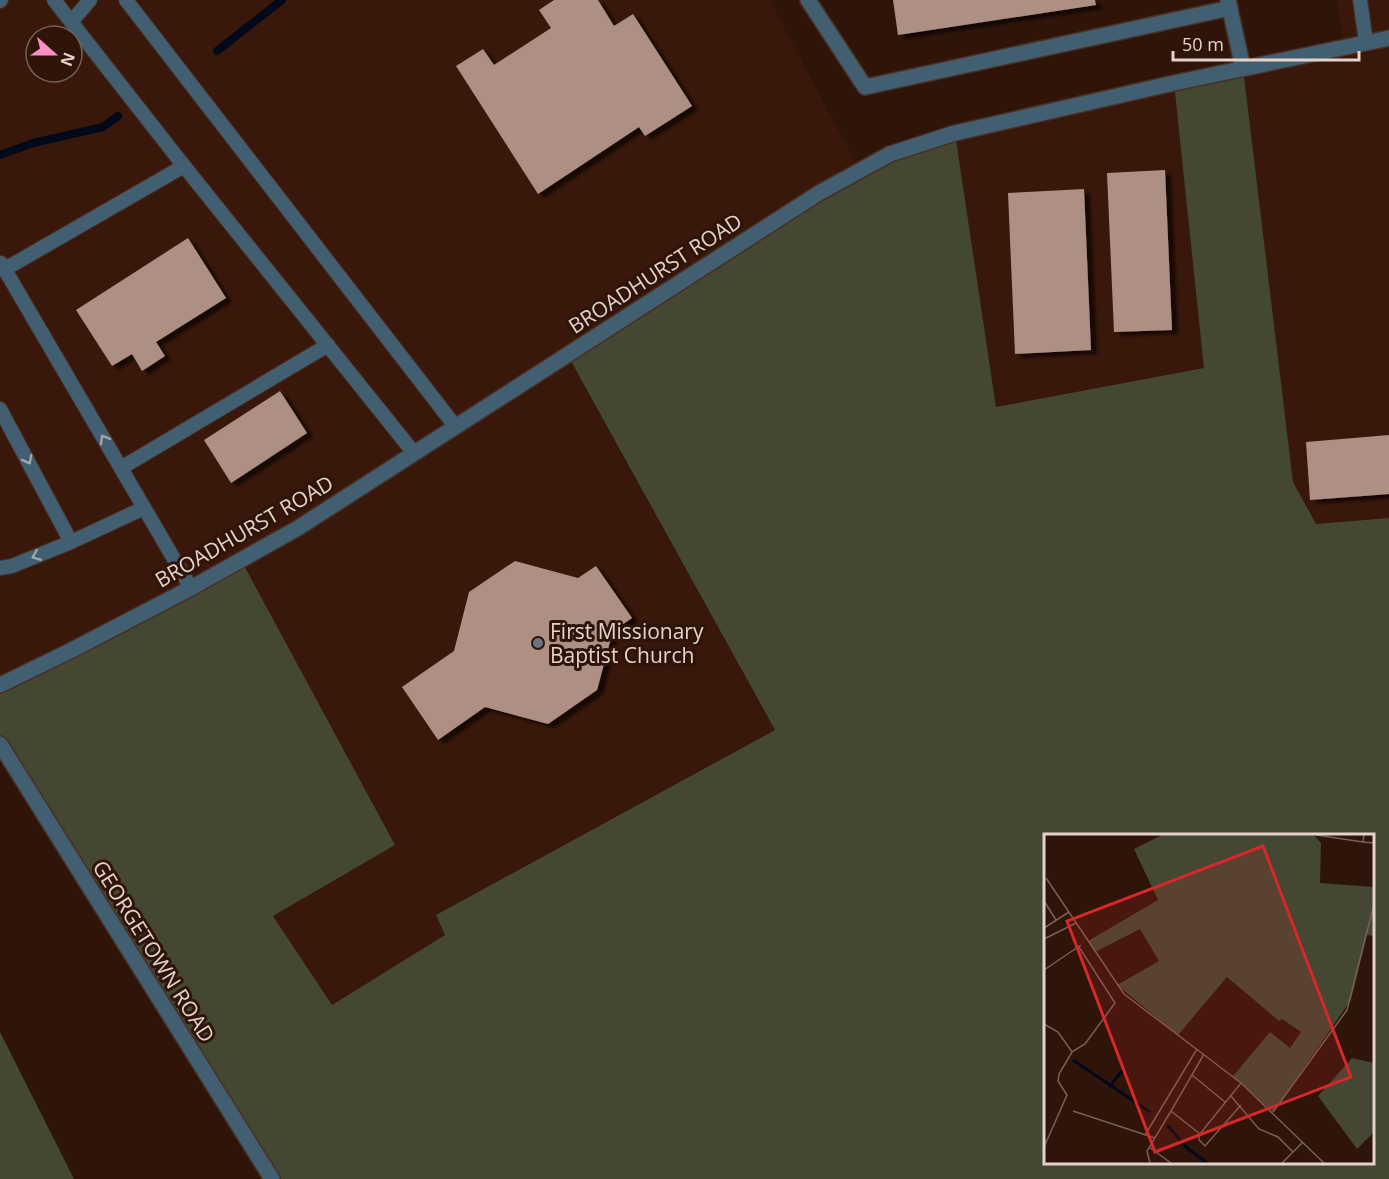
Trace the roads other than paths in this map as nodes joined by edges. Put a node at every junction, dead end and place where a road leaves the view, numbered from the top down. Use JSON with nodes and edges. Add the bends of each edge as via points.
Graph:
{"nodes":[{"id":1,"x":54,"y":0,"type":"edge"},
{"id":2,"x":90,"y":0,"type":"edge"},
{"id":3,"x":126,"y":0,"type":"edge"},
{"id":4,"x":808,"y":0,"type":"edge"},
{"id":5,"x":1360,"y":0,"type":"edge"},
{"id":6,"x":1229,"y":4,"type":"edge"},
{"id":7,"x":71,"y":22,"type":"junction"},
{"id":8,"x":1389,"y":38,"type":"edge"},
{"id":9,"x":1366,"y":42,"type":"junction"},
{"id":10,"x":1243,"y":68,"type":"junction"},
{"id":11,"x":184,"y":166,"type":"junction"},
{"id":12,"x":2,"y":266,"type":"edge"},
{"id":13,"x":328,"y":345,"type":"junction"},
{"id":14,"x":0,"y":409,"type":"edge"},
{"id":15,"x":455,"y":426,"type":"junction"},
{"id":16,"x":414,"y":453,"type":"junction"},
{"id":17,"x":121,"y":468,"type":"junction"},
{"id":18,"x":144,"y":508,"type":"junction"},
{"id":19,"x":71,"y":542,"type":"junction"},
{"id":20,"x":0,"y":568,"type":"edge"},
{"id":21,"x":191,"y":588,"type":"junction"},
{"id":22,"x":0,"y":685,"type":"edge"},
{"id":23,"x":0,"y":744,"type":"edge"},
{"id":24,"x":272,"y":1179,"type":"edge"}],
"edges":[{"from":1,"to":7,"type":"lane"},
{"from":2,"to":7,"type":"lane"},
{"from":3,"to":15,"type":"lane"},
{"from":4,"to":6,"type":"street","via":[[865,87]]},
{"from":5,"to":9,"type":"lane"},
{"from":6,"to":10,"type":"street"},
{"from":7,"to":11,"type":"lane"},
{"from":8,"to":9,"type":"street","name":"BROADHURST ROAD"},
{"from":9,"to":10,"type":"street","name":"BROADHURST ROAD"},
{"from":10,"to":15,"type":"street","name":"BROADHURST ROAD","via":[[955,133],[890,154],[819,193]]},
{"from":11,"to":12,"type":"lane"},
{"from":11,"to":13,"type":"lane"},
{"from":17,"to":12,"type":"lane","one_way":true},
{"from":13,"to":16,"type":"lane"},
{"from":13,"to":17,"type":"lane"},
{"from":14,"to":19,"type":"lane","one_way":true},
{"from":15,"to":16,"type":"street","name":"BROADHURST ROAD"},
{"from":16,"to":21,"type":"street","name":"BROADHURST ROAD","via":[[298,528]]},
{"from":17,"to":18,"type":"lane"},
{"from":18,"to":19,"type":"lane"},
{"from":18,"to":21,"type":"lane"},
{"from":19,"to":20,"type":"lane","one_way":true},
{"from":21,"to":22,"type":"street","name":"BROADHURST ROAD"},
{"from":23,"to":24,"type":"street","name":"GEORGETOWN ROAD"}]}
